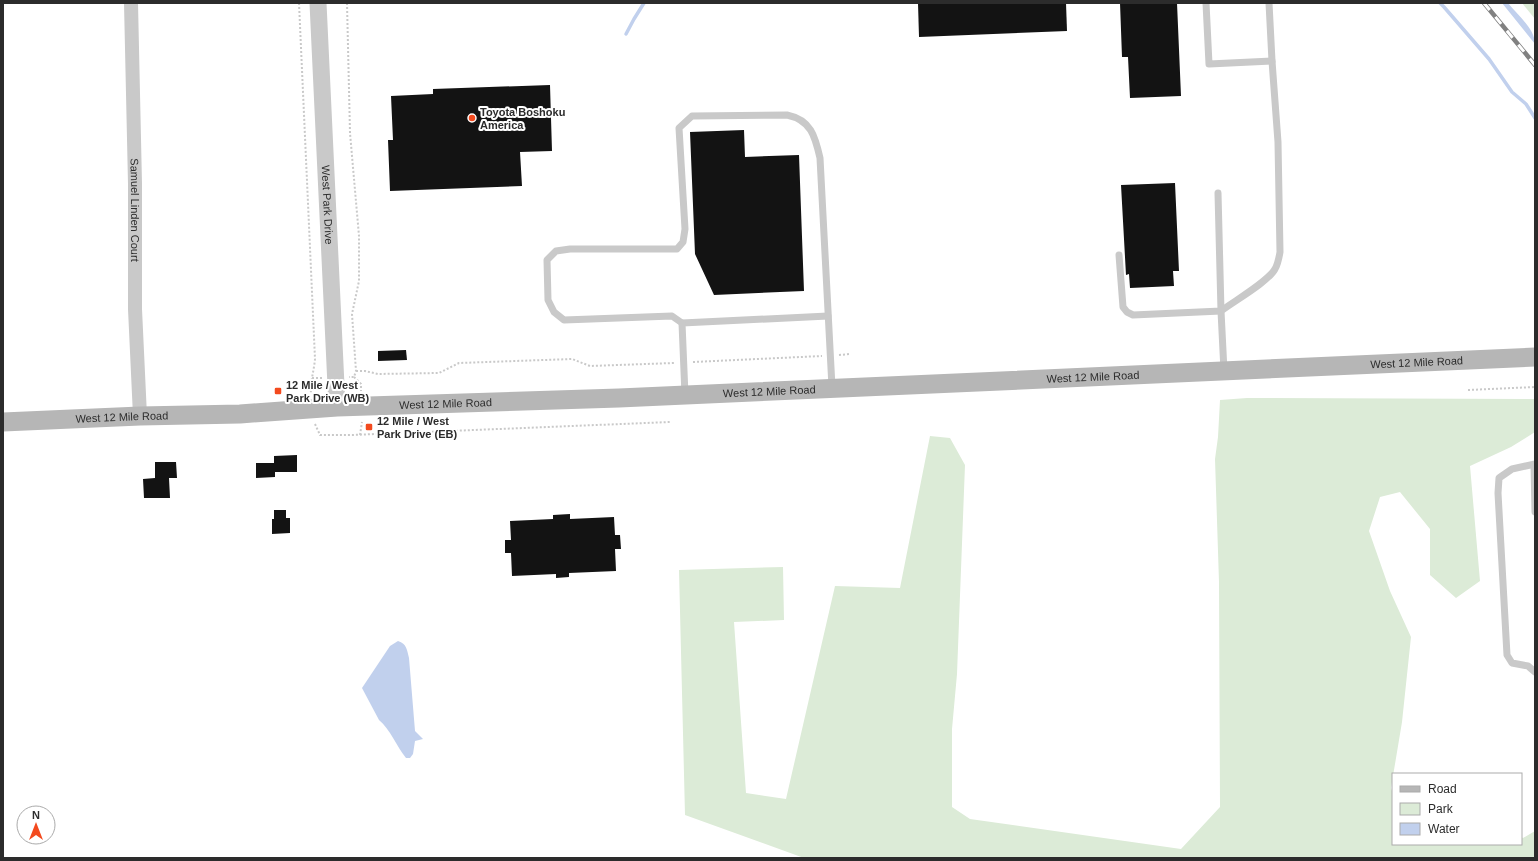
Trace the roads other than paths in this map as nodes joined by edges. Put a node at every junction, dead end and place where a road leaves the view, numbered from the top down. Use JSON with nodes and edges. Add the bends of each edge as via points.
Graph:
{"nodes":[{"id":1,"x":130,"y":3,"type":"edge"},
{"id":2,"x":318,"y":3,"type":"edge"},
{"id":3,"x":1206,"y":3,"type":"edge"},
{"id":4,"x":1270,"y":3,"type":"edge"},
{"id":5,"x":1272,"y":61,"type":"junction"},
{"id":6,"x":1218,"y":193,"type":"dead end"},
{"id":7,"x":1119,"y":255,"type":"dead end"},
{"id":8,"x":1221,"y":312,"type":"junction"},
{"id":9,"x":828,"y":316,"type":"junction"},
{"id":10,"x":682,"y":323,"type":"junction"},
{"id":11,"x":1535,"y":357,"type":"edge"},
{"id":12,"x":1224,"y":371,"type":"junction"},
{"id":13,"x":832,"y":389,"type":"junction"},
{"id":14,"x":684,"y":395,"type":"junction"},
{"id":15,"x":337,"y":407,"type":"junction"},
{"id":16,"x":140,"y":416,"type":"junction"},
{"id":17,"x":3,"y":422,"type":"edge"},
{"id":18,"x":1534,"y":465,"type":"edge"},
{"id":19,"x":1535,"y":484,"type":"edge"},
{"id":20,"x":1535,"y":512,"type":"edge"},
{"id":21,"x":1535,"y":672,"type":"edge"}],
"edges":[{"from":1,"to":16,"type":"street","name":"Samuel Linden Court","via":[[135,184],[135,309]]},
{"from":2,"to":15,"type":"street","name":"West Park Drive"},
{"from":3,"to":5,"type":"lane","via":[[1209,64]]},
{"from":4,"to":5,"type":"lane"},
{"from":5,"to":8,"type":"lane","via":[[1278,142],[1279,262],[1274,271],[1254,289]]},
{"from":6,"to":8,"type":"lane"},
{"from":7,"to":8,"type":"lane","via":[[1124,307],[1132,315]]},
{"from":8,"to":12,"type":"lane"},
{"from":9,"to":10,"type":"lane"},
{"from":9,"to":10,"type":"lane","via":[[820,158],[808,126],[797,117],[786,115],[692,116],[679,128],[685,229],[683,242],[677,248],[570,249],[556,251],[548,260],[548,300],[554,312],[564,320],[672,316]]},
{"from":9,"to":13,"type":"lane"},
{"from":10,"to":14,"type":"lane"},
{"from":11,"to":12,"type":"main road","name":"West 12 Mile Road"},
{"from":12,"to":13,"type":"main road","name":"West 12 Mile Road"},
{"from":13,"to":14,"type":"main road","name":"West 12 Mile Road"},
{"from":14,"to":15,"type":"main road","name":"West 12 Mile Road"},
{"from":15,"to":16,"type":"main road","name":"West 12 Mile Road","via":[[240,414]]},
{"from":16,"to":17,"type":"main road","name":"West 12 Mile Road"},
{"from":18,"to":19,"type":"lane"},
{"from":18,"to":21,"type":"lane","via":[[1512,469],[1499,478],[1498,493],[1507,655],[1512,663],[1528,666]]},
{"from":19,"to":20,"type":"lane"}]}
